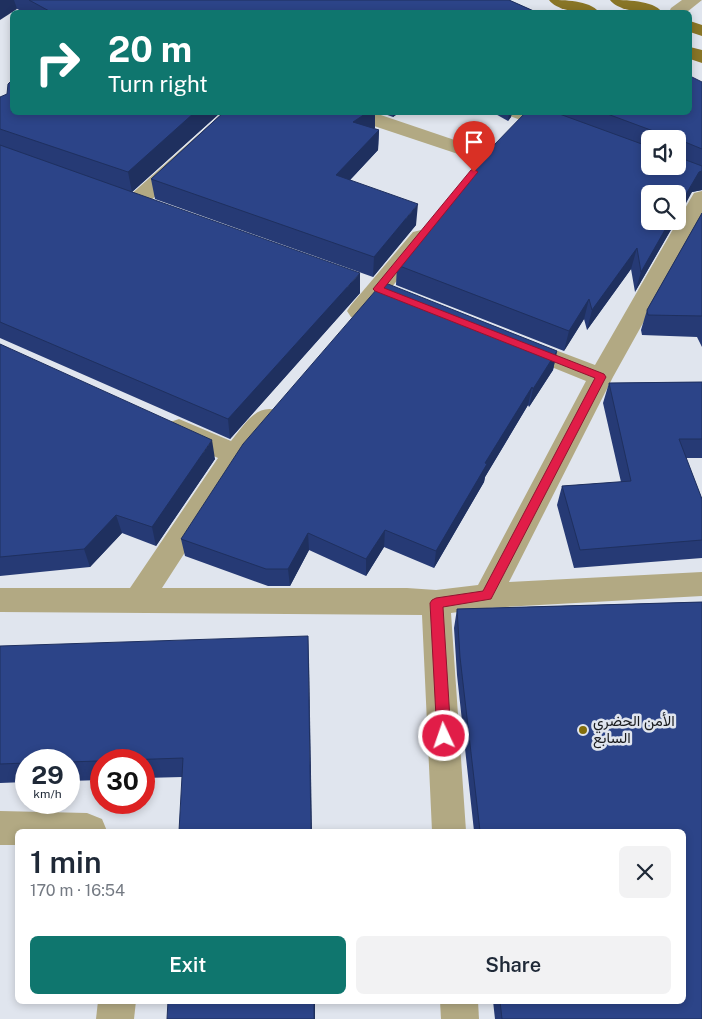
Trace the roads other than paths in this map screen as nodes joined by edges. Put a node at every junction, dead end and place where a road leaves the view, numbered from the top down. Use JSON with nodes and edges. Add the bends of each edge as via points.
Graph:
{"nodes":[{"id":1,"x":558,"y":0,"type":"edge"},
{"id":2,"x":619,"y":0,"type":"edge"},
{"id":3,"x":693,"y":0,"type":"edge"},
{"id":4,"x":585,"y":10,"type":"edge"},
{"id":5,"x":648,"y":10,"type":"edge"},
{"id":6,"x":680,"y":10,"type":"edge"},
{"id":7,"x":233,"y":115,"type":"edge"},
{"id":8,"x":368,"y":115,"type":"edge"},
{"id":9,"x":579,"y":136,"type":"edge"},
{"id":10,"x":502,"y":138,"type":"edge"},
{"id":11,"x":702,"y":198,"type":"edge"},
{"id":12,"x":136,"y":202,"type":"edge"},
{"id":13,"x":432,"y":223,"type":"edge"},
{"id":14,"x":346,"y":326,"type":"edge"},
{"id":15,"x":499,"y":336,"type":"edge"},
{"id":16,"x":601,"y":377,"type":"junction"},
{"id":17,"x":281,"y":401,"type":"edge"},
{"id":18,"x":163,"y":421,"type":"edge"},
{"id":19,"x":235,"y":454,"type":"junction"},
{"id":20,"x":702,"y":584,"type":"edge"},
{"id":21,"x":487,"y":596,"type":"junction"},
{"id":22,"x":0,"y":600,"type":"edge"},
{"id":23,"x":138,"y":600,"type":"junction"},
{"id":24,"x":436,"y":603,"type":"junction"},
{"id":25,"x":0,"y":828,"type":"edge"},
{"id":26,"x":44,"y":829,"type":"edge"},
{"id":27,"x":449,"y":829,"type":"edge"},
{"id":28,"x":116,"y":1004,"type":"edge"},
{"id":29,"x":459,"y":1004,"type":"edge"},
{"id":30,"x":115,"y":1019,"type":"edge"},
{"id":31,"x":460,"y":1019,"type":"edge"}],
"edges":[{"from":1,"to":4,"type":"main road"},
{"from":2,"to":5,"type":"main road"},
{"from":3,"to":6,"type":"street"},
{"from":7,"to":12,"type":"street"},
{"from":8,"to":10,"type":"street"},
{"from":9,"to":10,"type":"street"},
{"from":11,"to":16,"type":"street"},
{"from":13,"to":14,"type":"street"},
{"from":15,"to":16,"type":"street"},
{"from":16,"to":21,"type":"street"},
{"from":17,"to":19,"type":"street"},
{"from":18,"to":19,"type":"street"},
{"from":19,"to":23,"type":"street"},
{"from":20,"to":21,"type":"street"},
{"from":21,"to":24,"type":"street"},
{"from":22,"to":23,"type":"street"},
{"from":23,"to":24,"type":"street"},
{"from":24,"to":27,"type":"street"},
{"from":25,"to":26,"type":"street"},
{"from":28,"to":30,"type":"street"},
{"from":29,"to":31,"type":"street"}]}
